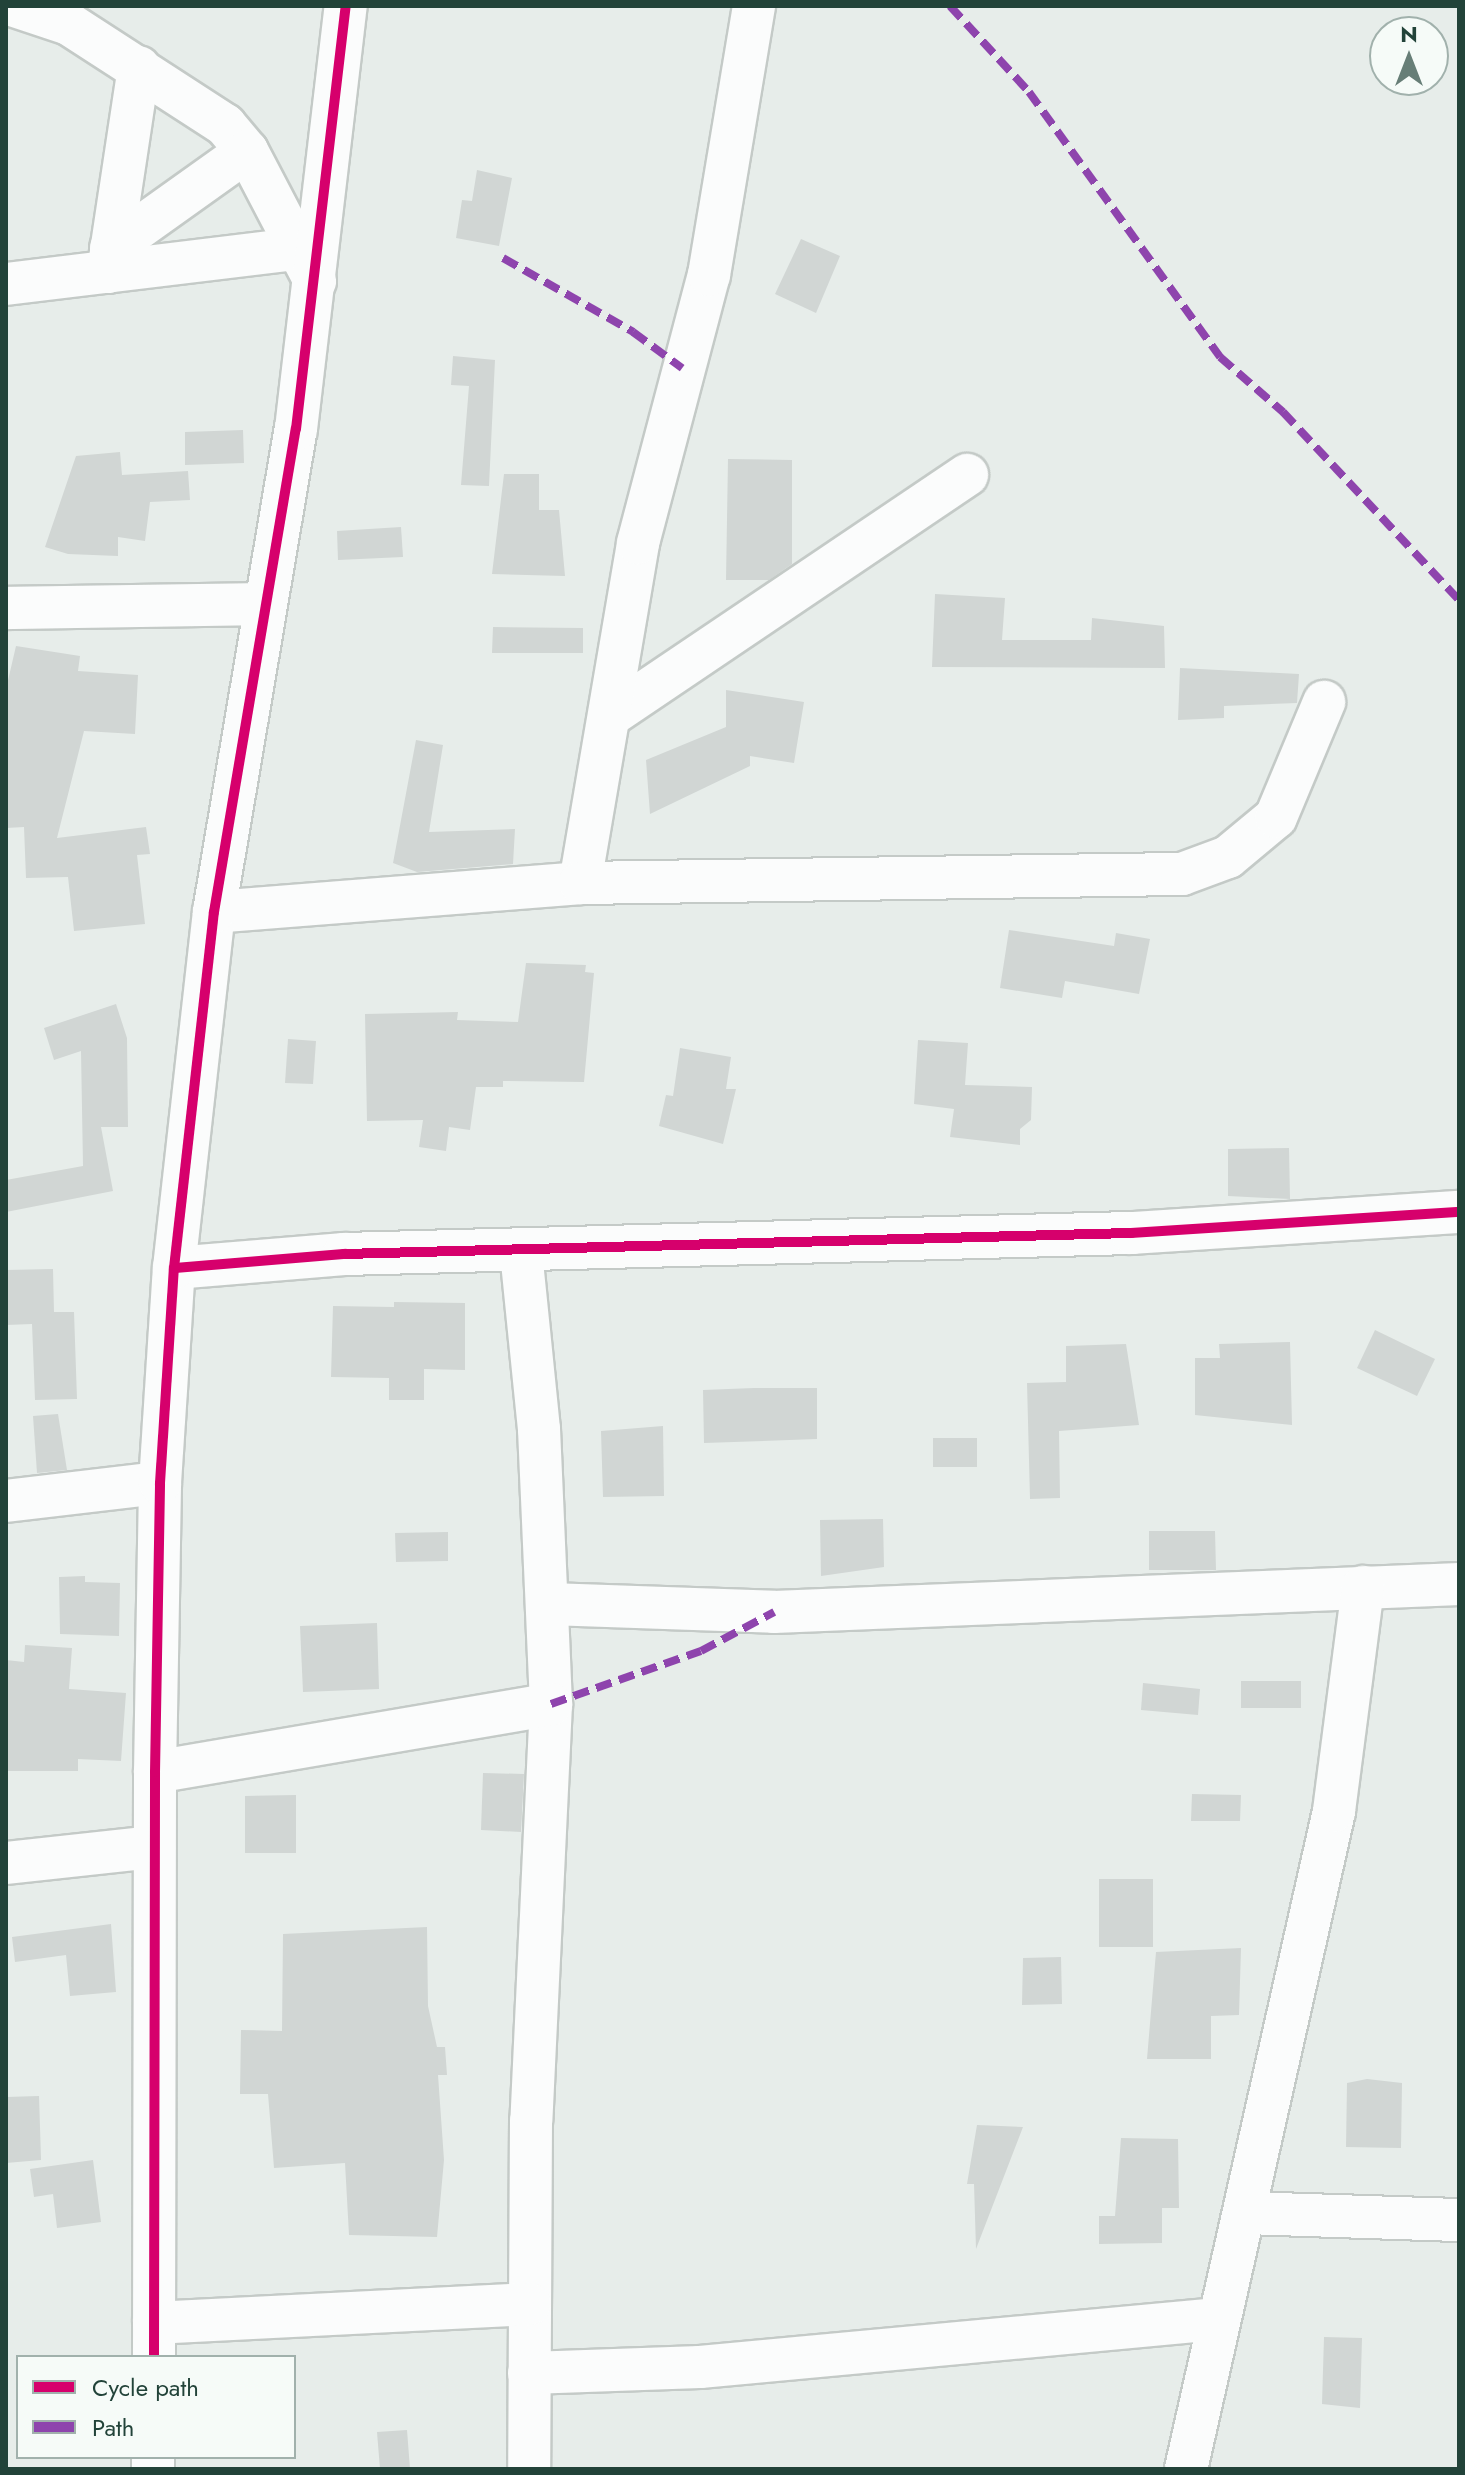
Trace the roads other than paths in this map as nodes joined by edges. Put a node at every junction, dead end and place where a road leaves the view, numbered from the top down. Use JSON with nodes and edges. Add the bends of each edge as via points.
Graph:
{"nodes":[{"id":1,"x":15,"y":6,"type":"edge"},
{"id":2,"x":346,"y":6,"type":"edge"},
{"id":3,"x":754,"y":6,"type":"edge"},
{"id":4,"x":60,"y":15,"type":"edge"},
{"id":5,"x":139,"y":67,"type":"junction"},
{"id":6,"x":247,"y":151,"type":"junction"},
{"id":7,"x":109,"y":260,"type":"junction"},
{"id":8,"x":306,"y":265,"type":"junction"},
{"id":9,"x":6,"y":284,"type":"edge"},
{"id":10,"x":967,"y":475,"type":"dead end"},
{"id":11,"x":262,"y":604,"type":"junction"},
{"id":12,"x":6,"y":608,"type":"edge"},
{"id":13,"x":1324,"y":702,"type":"dead end"},
{"id":14,"x":614,"y":713,"type":"junction"},
{"id":15,"x":580,"y":883,"type":"junction"},
{"id":16,"x":214,"y":912,"type":"junction"},
{"id":17,"x":1459,"y":1212,"type":"edge"},
{"id":18,"x":521,"y":1252,"type":"junction"},
{"id":19,"x":174,"y":1268,"type":"junction"},
{"id":20,"x":160,"y":1483,"type":"junction"},
{"id":21,"x":6,"y":1501,"type":"edge"},
{"id":22,"x":1459,"y":1584,"type":"edge"},
{"id":23,"x":1363,"y":1587,"type":"junction"},
{"id":24,"x":549,"y":1604,"type":"junction"},
{"id":25,"x":551,"y":1704,"type":"junction"},
{"id":26,"x":155,"y":1772,"type":"junction"},
{"id":27,"x":154,"y":1847,"type":"junction"},
{"id":28,"x":6,"y":1863,"type":"edge"},
{"id":29,"x":1246,"y":2213,"type":"junction"},
{"id":30,"x":1459,"y":2220,"type":"edge"},
{"id":31,"x":530,"y":2304,"type":"junction"},
{"id":32,"x":1216,"y":2319,"type":"junction"},
{"id":33,"x":154,"y":2340,"type":"edge"},
{"id":34,"x":529,"y":2373,"type":"junction"},
{"id":35,"x":529,"y":2469,"type":"edge"},
{"id":36,"x":1186,"y":2469,"type":"edge"}],
"edges":[{"from":1,"to":4,"type":"street"},
{"from":2,"to":8,"type":"street"},
{"from":3,"to":14,"type":"street","via":[[709,275],[638,543]]},
{"from":4,"to":5,"type":"street"},
{"from":5,"to":6,"type":"street","via":[[200,104]]},
{"from":5,"to":7,"type":"street"},
{"from":6,"to":7,"type":"street"},
{"from":6,"to":8,"type":"street"},
{"from":7,"to":8,"type":"street"},
{"from":7,"to":9,"type":"street"},
{"from":8,"to":11,"type":"street","via":[[296,429]]},
{"from":10,"to":14,"type":"street"},
{"from":11,"to":12,"type":"street"},
{"from":11,"to":16,"type":"street"},
{"from":13,"to":15,"type":"street","via":[[1276,817],[1204,870]]},
{"from":14,"to":15,"type":"street"},
{"from":15,"to":16,"type":"street"},
{"from":16,"to":19,"type":"street"},
{"from":17,"to":18,"type":"street","via":[[1132,1233]]},
{"from":18,"to":19,"type":"street","via":[[344,1254]]},
{"from":18,"to":24,"type":"street"},
{"from":19,"to":20,"type":"street"},
{"from":20,"to":21,"type":"street"},
{"from":20,"to":26,"type":"street"},
{"from":22,"to":23,"type":"street"},
{"from":23,"to":24,"type":"street","via":[[774,1612]]},
{"from":23,"to":29,"type":"street","via":[[1334,1811]]},
{"from":24,"to":25,"type":"street"},
{"from":25,"to":26,"type":"street"},
{"from":25,"to":31,"type":"street","via":[[531,2121]]},
{"from":26,"to":27,"type":"street"},
{"from":27,"to":28,"type":"street"},
{"from":27,"to":33,"type":"street"},
{"from":29,"to":30,"type":"street"},
{"from":29,"to":32,"type":"street"},
{"from":31,"to":33,"type":"street"},
{"from":31,"to":34,"type":"street"},
{"from":32,"to":34,"type":"street","via":[[700,2367]]},
{"from":32,"to":36,"type":"street"},
{"from":34,"to":35,"type":"street"}]}
